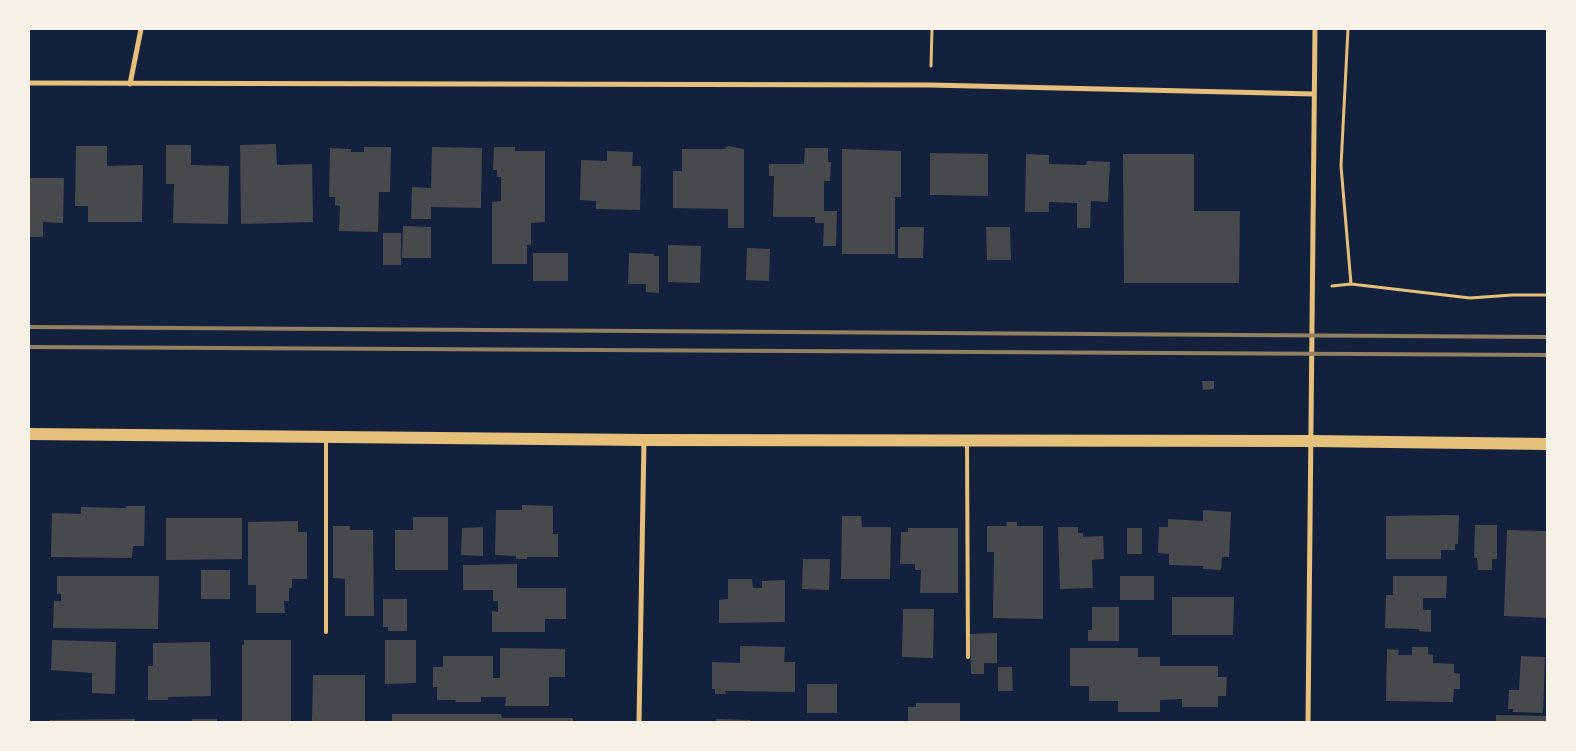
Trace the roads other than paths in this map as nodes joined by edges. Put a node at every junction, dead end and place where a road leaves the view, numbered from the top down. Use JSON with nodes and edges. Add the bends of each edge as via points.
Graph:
{"nodes":[{"id":1,"x":141,"y":29,"type":"edge"},
{"id":2,"x":1315,"y":29,"type":"edge"},
{"id":3,"x":29,"y":83,"type":"edge"},
{"id":4,"x":130,"y":84,"type":"junction"},
{"id":5,"x":1314,"y":94,"type":"junction"},
{"id":6,"x":29,"y":434,"type":"edge"},
{"id":7,"x":326,"y":437,"type":"junction"},
{"id":8,"x":644,"y":440,"type":"junction"},
{"id":9,"x":967,"y":440,"type":"junction"},
{"id":10,"x":1310,"y":441,"type":"junction"},
{"id":11,"x":1547,"y":444,"type":"edge"},
{"id":12,"x":326,"y":632,"type":"dead end"},
{"id":13,"x":968,"y":657,"type":"dead end"},
{"id":14,"x":639,"y":722,"type":"edge"},
{"id":15,"x":1308,"y":722,"type":"edge"}],
"edges":[{"from":1,"to":4,"type":"street"},
{"from":2,"to":5,"type":"street"},
{"from":3,"to":4,"type":"street"},
{"from":4,"to":5,"type":"street","via":[[930,85]]},
{"from":5,"to":10,"type":"street"},
{"from":6,"to":7,"type":"main road"},
{"from":7,"to":8,"type":"main road"},
{"from":7,"to":12,"type":"lane"},
{"from":8,"to":9,"type":"main road"},
{"from":8,"to":14,"type":"street"},
{"from":9,"to":10,"type":"main road"},
{"from":9,"to":13,"type":"lane"},
{"from":10,"to":11,"type":"main road"},
{"from":10,"to":15,"type":"street"}]}
